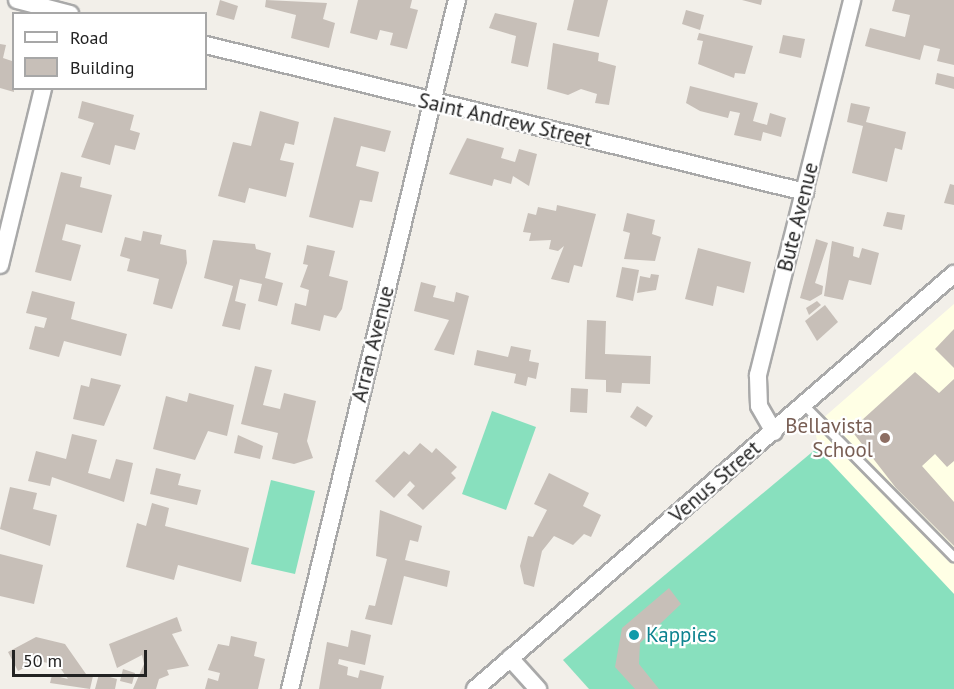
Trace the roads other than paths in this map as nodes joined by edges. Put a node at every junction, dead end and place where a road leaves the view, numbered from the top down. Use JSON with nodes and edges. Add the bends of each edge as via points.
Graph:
{"nodes":[{"id":1,"x":17,"y":0,"type":"edge"},
{"id":2,"x":457,"y":0,"type":"edge"},
{"id":3,"x":852,"y":0,"type":"edge"},
{"id":4,"x":65,"y":10,"type":"edge"},
{"id":5,"x":207,"y":45,"type":"edge"},
{"id":6,"x":43,"y":90,"type":"edge"},
{"id":7,"x":431,"y":103,"type":"junction"},
{"id":8,"x":805,"y":192,"type":"junction"},
{"id":9,"x":0,"y":264,"type":"edge"},
{"id":10,"x":954,"y":274,"type":"edge"},
{"id":11,"x":804,"y":405,"type":"junction"},
{"id":12,"x":774,"y":432,"type":"junction"},
{"id":13,"x":954,"y":557,"type":"edge"},
{"id":14,"x":510,"y":658,"type":"junction"},
{"id":15,"x":290,"y":689,"type":"edge"},
{"id":16,"x":475,"y":689,"type":"edge"},
{"id":17,"x":538,"y":689,"type":"edge"}],
"edges":[{"from":1,"to":4,"type":"street"},
{"from":2,"to":7,"type":"street","name":"Arran Avenue"},
{"from":3,"to":8,"type":"street","name":"Bute Avenue"},
{"from":5,"to":7,"type":"street","name":"Saint Andrew Street"},
{"from":6,"to":9,"type":"street"},
{"from":7,"to":8,"type":"street","name":"Saint Andrew Street"},
{"from":7,"to":15,"type":"street","name":"Arran Avenue"},
{"from":8,"to":12,"type":"street","name":"Bute Avenue","via":[[758,375],[759,406]]},
{"from":10,"to":11,"type":"street","name":"Venus Street"},
{"from":11,"to":12,"type":"street","name":"Venus Street"},
{"from":11,"to":13,"type":"lane"},
{"from":12,"to":14,"type":"street","name":"Venus Street"},
{"from":14,"to":16,"type":"street","name":"Venus Street"},
{"from":14,"to":17,"type":"street"}]}
